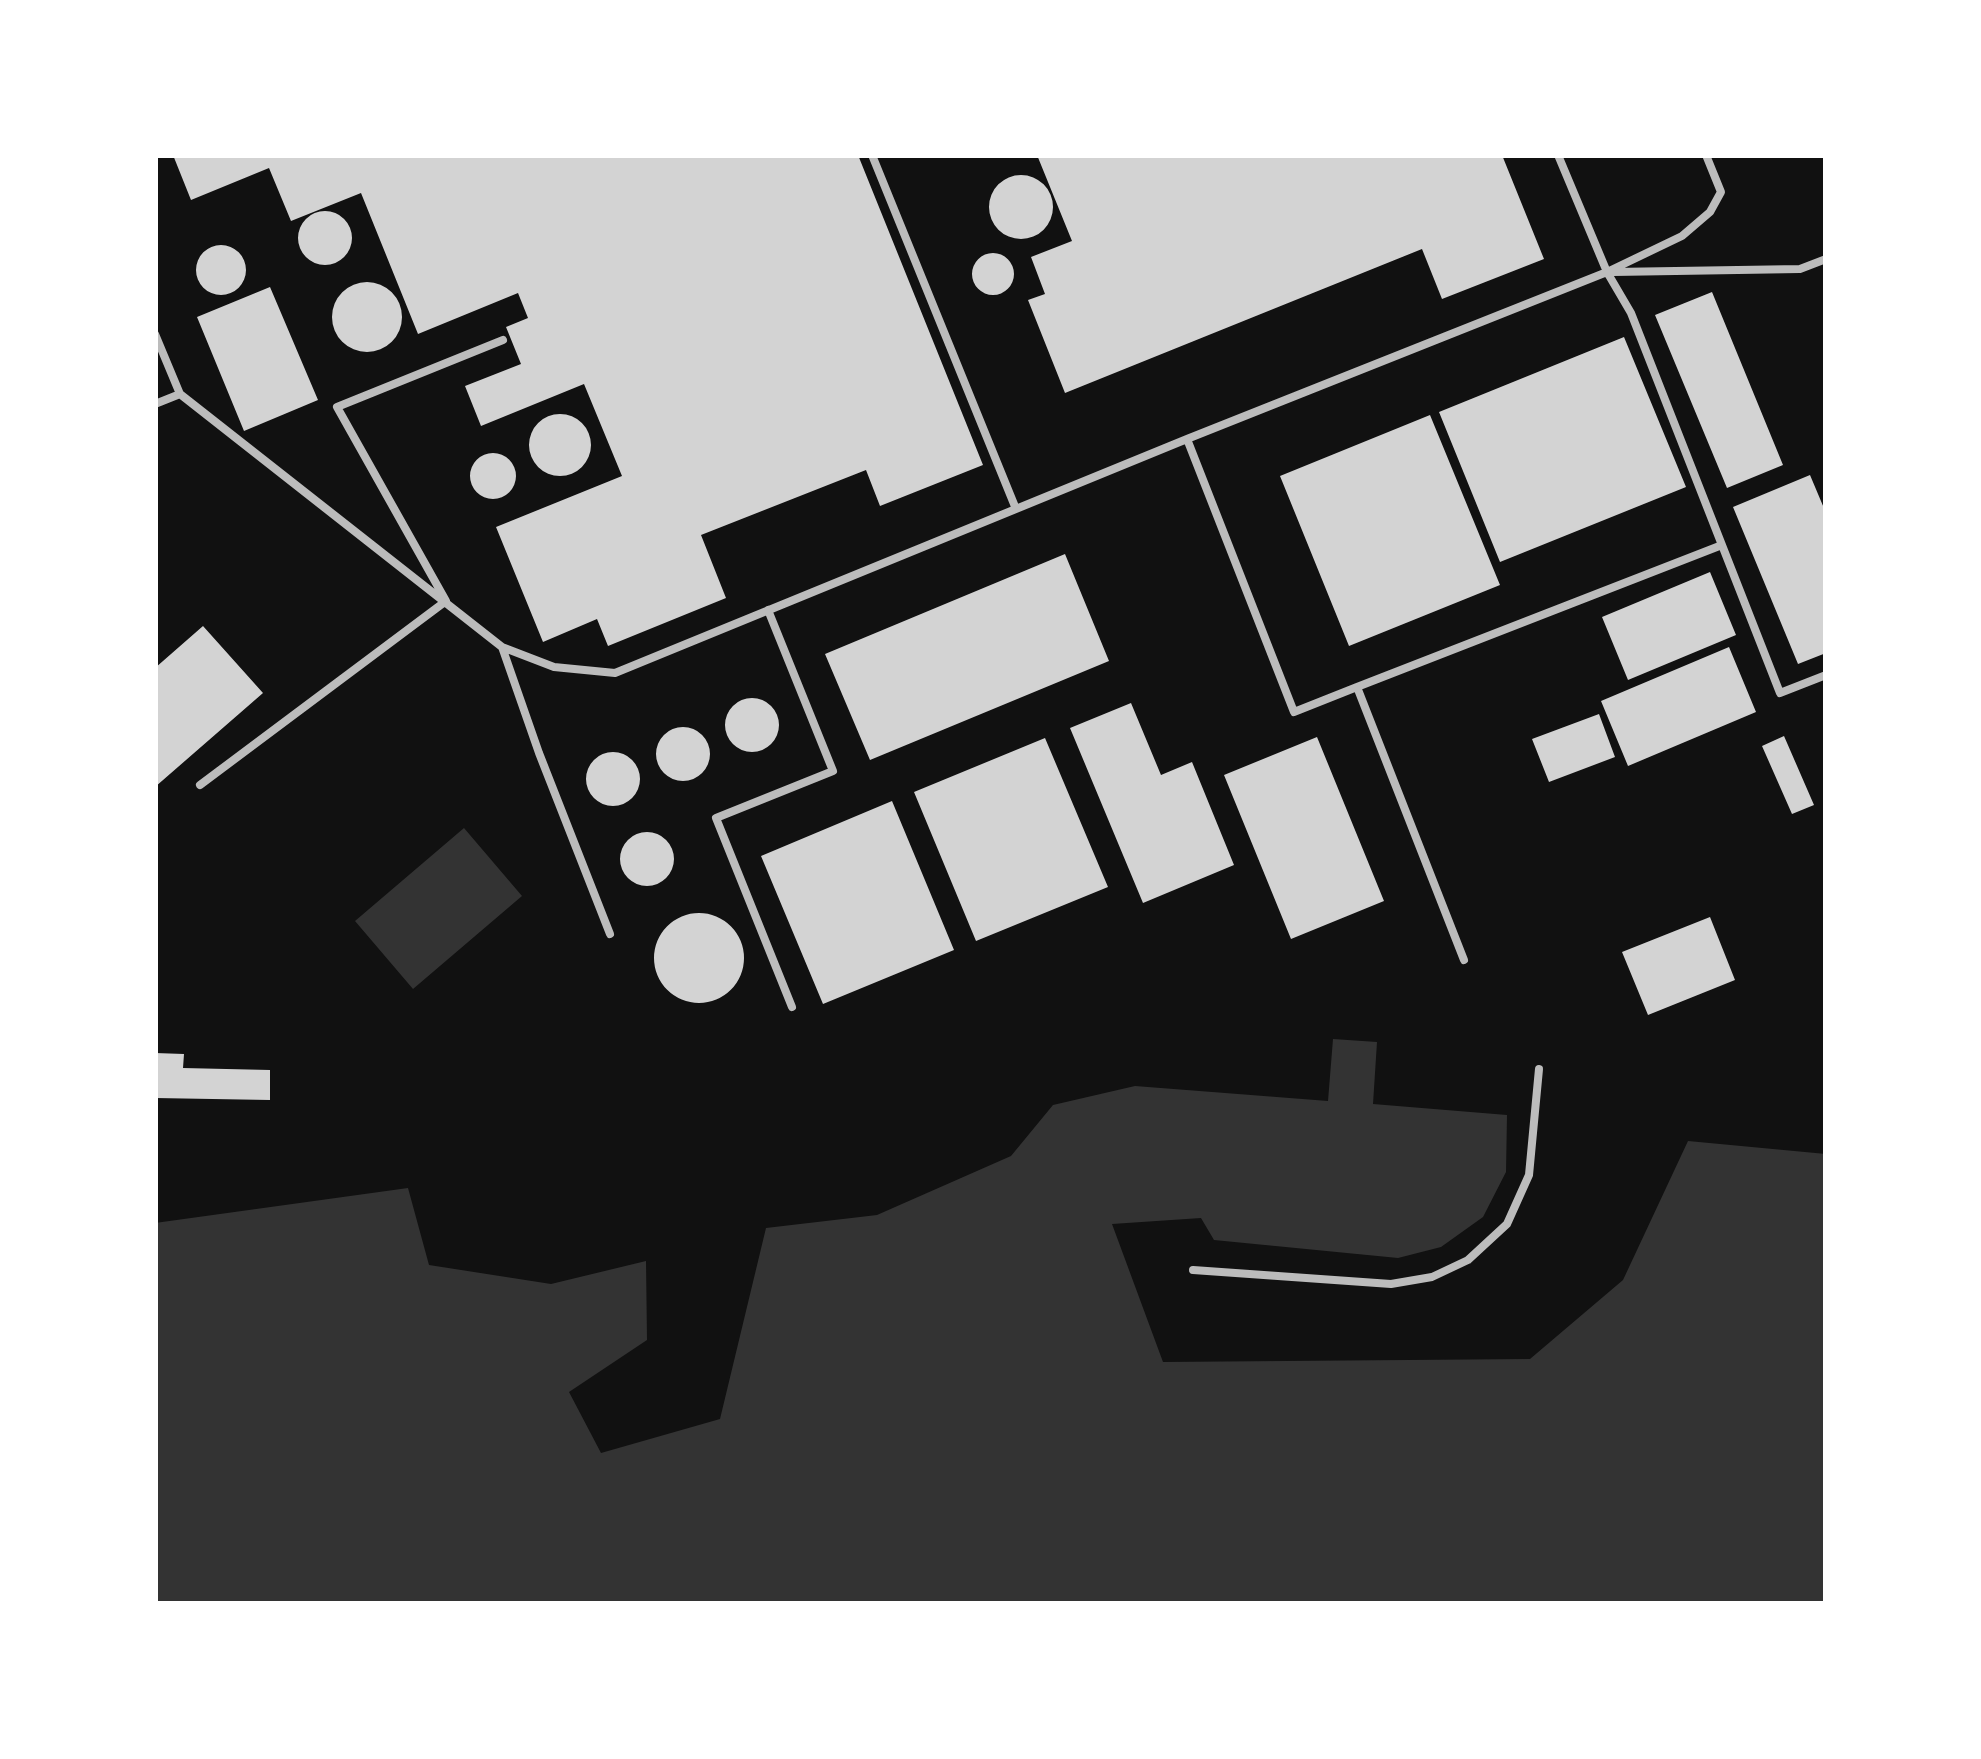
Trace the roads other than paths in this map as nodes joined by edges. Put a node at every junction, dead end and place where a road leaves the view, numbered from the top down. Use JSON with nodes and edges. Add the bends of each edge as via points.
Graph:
{"nodes":[{"id":1,"x":872,"y":155,"type":"edge"},
{"id":2,"x":1558,"y":155,"type":"edge"},
{"id":3,"x":1706,"y":155,"type":"edge"},
{"id":4,"x":1826,"y":259,"type":"edge"},
{"id":5,"x":1606,"y":272,"type":"junction"},
{"id":6,"x":155,"y":334,"type":"edge"},
{"id":7,"x":503,"y":340,"type":"dead end"},
{"id":8,"x":180,"y":394,"type":"junction"},
{"id":9,"x":155,"y":404,"type":"edge"},
{"id":10,"x":1187,"y":439,"type":"junction"},
{"id":11,"x":1016,"y":509,"type":"junction"},
{"id":12,"x":1722,"y":546,"type":"junction"},
{"id":13,"x":446,"y":601,"type":"junction"},
{"id":14,"x":768,"y":610,"type":"junction"},
{"id":15,"x":502,"y":647,"type":"junction"},
{"id":16,"x":1826,"y":675,"type":"edge"},
{"id":17,"x":1357,"y":687,"type":"junction"},
{"id":18,"x":200,"y":786,"type":"dead end"},
{"id":19,"x":610,"y":934,"type":"dead end"},
{"id":20,"x":1464,"y":960,"type":"dead end"},
{"id":21,"x":792,"y":1007,"type":"dead end"},
{"id":22,"x":1539,"y":1069,"type":"dead end"},
{"id":23,"x":1193,"y":1270,"type":"dead end"}],
"edges":[{"from":1,"to":11,"type":"lane"},
{"from":2,"to":5,"type":"lane"},
{"from":3,"to":5,"type":"lane","via":[[1721,192],[1710,212],[1682,236]]},
{"from":4,"to":5,"type":"lane","via":[[1800,269]]},
{"from":5,"to":10,"type":"lane"},
{"from":5,"to":12,"type":"lane","via":[[1631,313]]},
{"from":6,"to":8,"type":"lane"},
{"from":7,"to":13,"type":"lane","via":[[337,407]]},
{"from":8,"to":9,"type":"lane"},
{"from":8,"to":13,"type":"lane"},
{"from":10,"to":11,"type":"lane"},
{"from":10,"to":17,"type":"lane","via":[[1294,712]]},
{"from":11,"to":14,"type":"lane"},
{"from":12,"to":16,"type":"lane","via":[[1780,693]]},
{"from":12,"to":17,"type":"lane"},
{"from":13,"to":15,"type":"lane"},
{"from":13,"to":18,"type":"lane"},
{"from":14,"to":15,"type":"lane","via":[[615,673],[554,667]]},
{"from":14,"to":21,"type":"lane","via":[[833,771],[716,818]]},
{"from":15,"to":19,"type":"lane"},
{"from":17,"to":20,"type":"lane"},
{"from":22,"to":23,"type":"lane","via":[[1529,1176],[1507,1224],[1468,1260],[1432,1277],[1391,1284]]}]}
